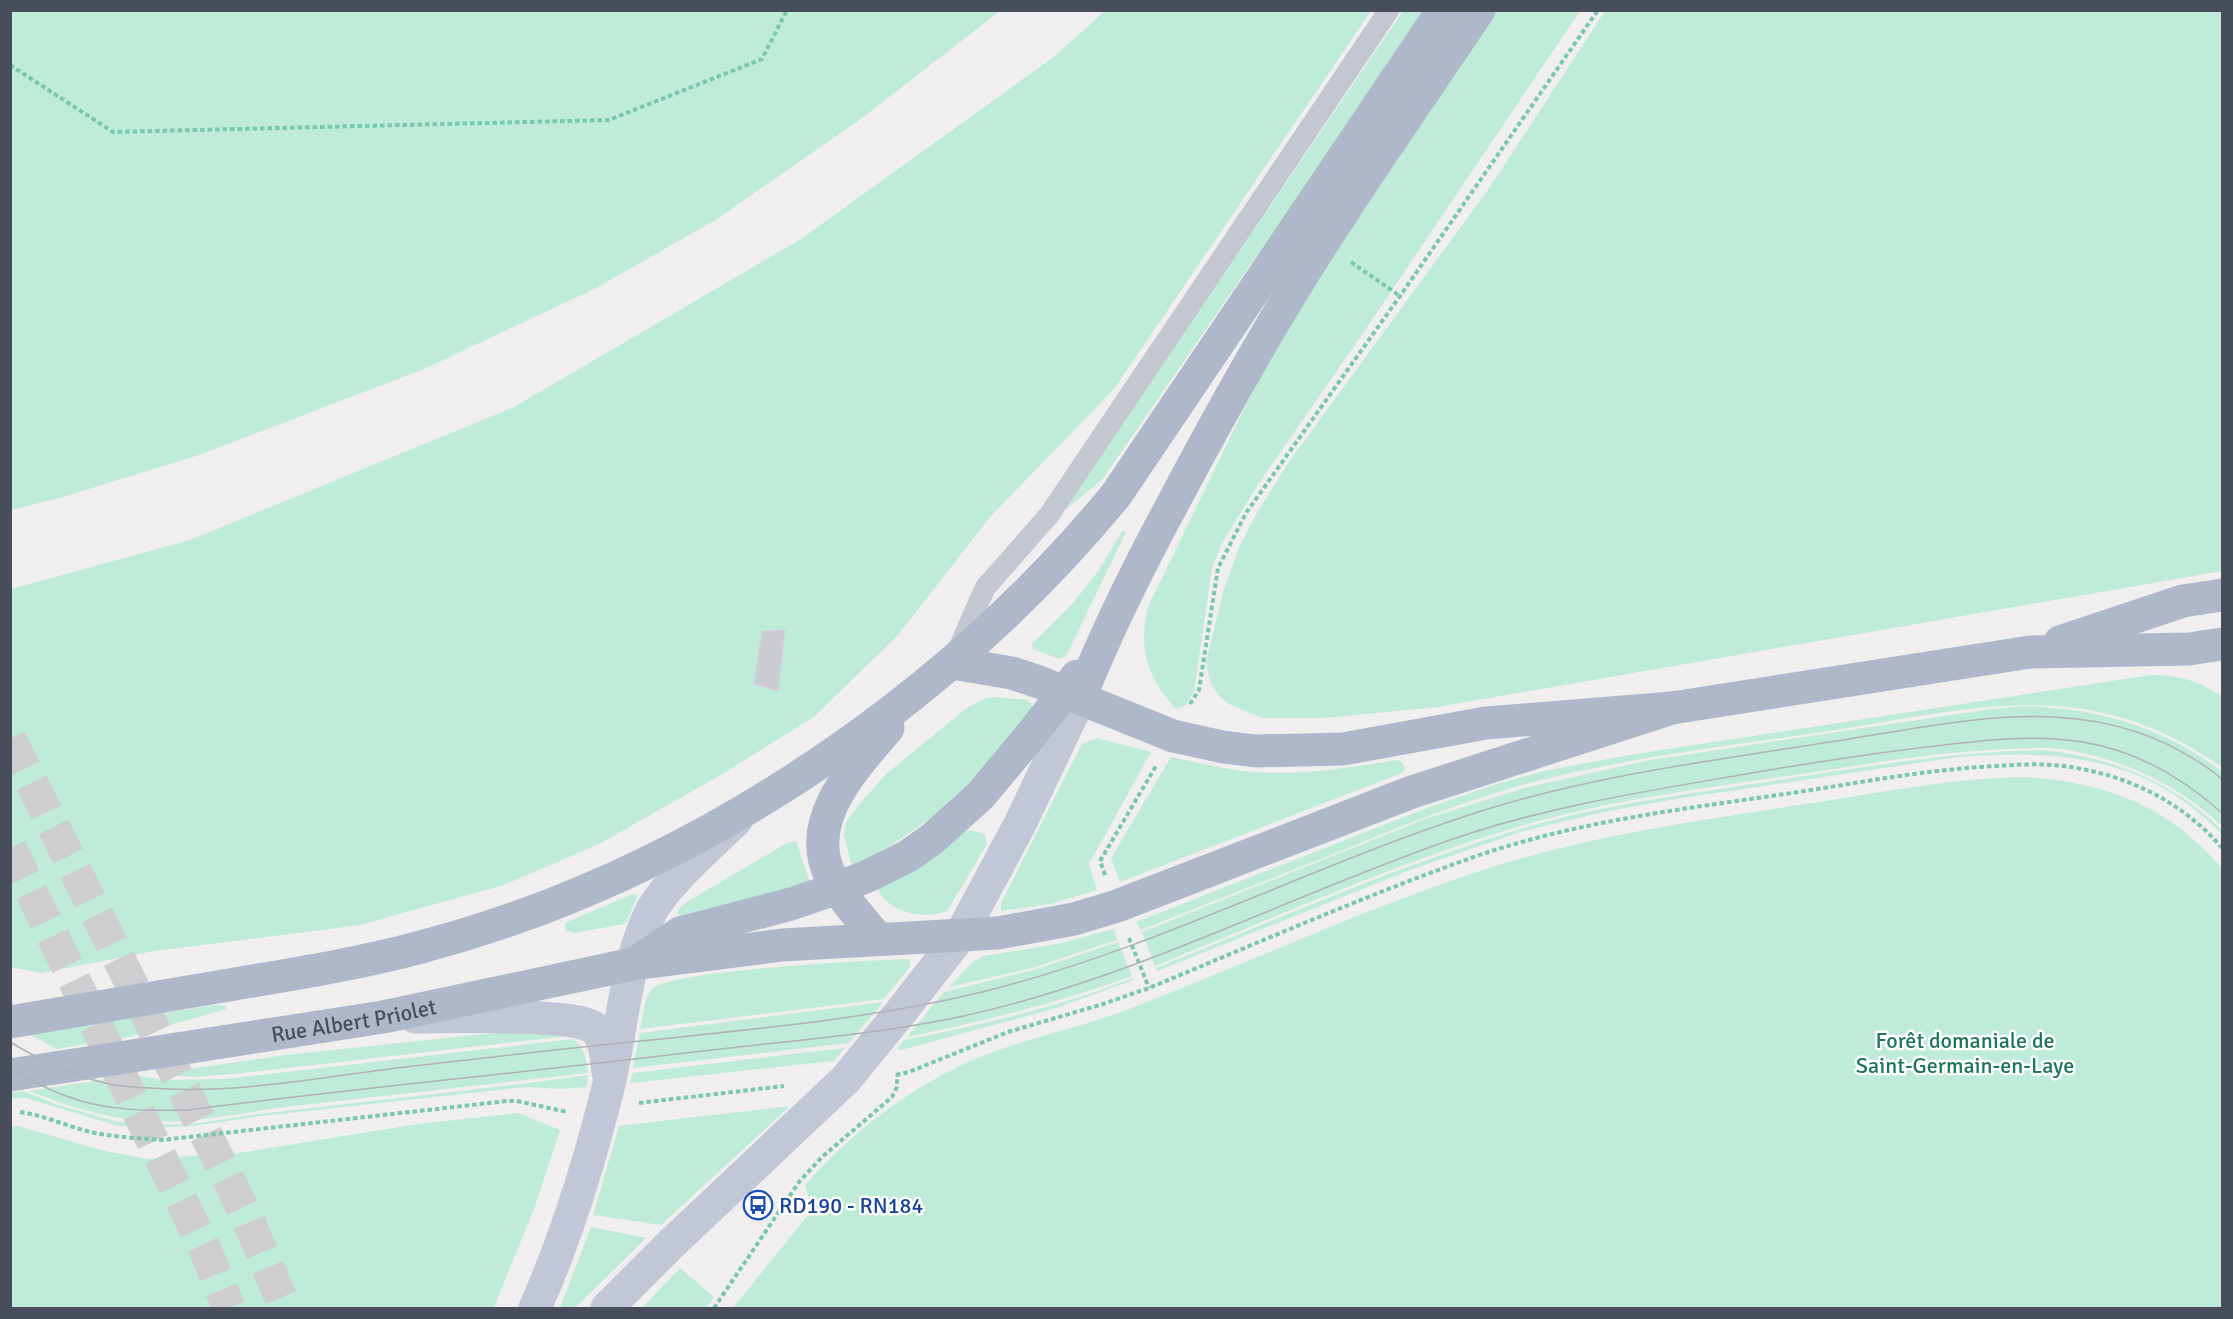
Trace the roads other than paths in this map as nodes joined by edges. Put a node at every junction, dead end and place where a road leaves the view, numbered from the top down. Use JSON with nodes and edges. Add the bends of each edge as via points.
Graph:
{"nodes":[{"id":1,"x":1389,"y":10,"type":"edge"},
{"id":2,"x":1443,"y":10,"type":"edge"},
{"id":3,"x":1479,"y":10,"type":"edge"},
{"id":4,"x":2223,"y":595,"type":"edge"},
{"id":5,"x":2223,"y":644,"type":"edge"},
{"id":6,"x":2030,"y":652,"type":"junction"},
{"id":7,"x":952,"y":663,"type":"junction"},
{"id":8,"x":924,"y":685,"type":"junction"},
{"id":9,"x":1072,"y":695,"type":"junction"},
{"id":10,"x":1672,"y":708,"type":"junction"},
{"id":11,"x":748,"y":809,"type":"junction"},
{"id":12,"x":838,"y":888,"type":"junction"},
{"id":13,"x":960,"y":936,"type":"junction"},
{"id":14,"x":878,"y":939,"type":"junction"},
{"id":15,"x":633,"y":964,"type":"junction"},
{"id":16,"x":383,"y":1017,"type":"junction"},
{"id":17,"x":10,"y":1022,"type":"edge"},
{"id":18,"x":10,"y":1075,"type":"edge"},
{"id":19,"x":609,"y":1083,"type":"junction"},
{"id":20,"x":535,"y":1308,"type":"edge"},
{"id":21,"x":607,"y":1308,"type":"edge"}],
"edges":[{"from":1,"to":7,"type":"lane","via":[[1049,515],[985,588]]},
{"from":2,"to":7,"type":"main road","via":[[1116,495],[1052,568]]},
{"from":3,"to":9,"type":"main road","via":[[1323,242],[1197,456]]},
{"from":4,"to":6,"type":"main road","via":[[2183,601]]},
{"from":5,"to":6,"type":"main road","via":[[2189,649]]},
{"from":6,"to":10,"type":"main road"},
{"from":7,"to":8,"type":"main road"},
{"from":7,"to":9,"type":"main road","via":[[1012,673]]},
{"from":8,"to":11,"type":"main road","via":[[841,748]]},
{"from":8,"to":12,"type":"main road","via":[[835,798],[825,823],[823,850]]},
{"from":9,"to":10,"type":"main road","via":[[1173,736],[1255,751],[1343,749],[1486,723]]},
{"from":9,"to":12,"type":"main road","via":[[1031,735],[980,796],[932,839],[908,856]]},
{"from":9,"to":13,"type":"main road","via":[[1020,824]]},
{"from":10,"to":13,"type":"main road","name":"Rue Albert Priolet","via":[[1412,792],[1117,906],[1040,926]]},
{"from":11,"to":15,"type":"main road","via":[[657,903]]},
{"from":11,"to":17,"type":"main road","via":[[664,854],[575,894],[447,939],[357,963]]},
{"from":12,"to":14,"type":"main road"},
{"from":12,"to":15,"type":"main road","via":[[680,933]]},
{"from":13,"to":14,"type":"main road","name":"Rue Albert Priolet"},
{"from":13,"to":21,"type":"main road","via":[[846,1079]]},
{"from":14,"to":15,"type":"main road","name":"Rue Albert Priolet","via":[[782,945]]},
{"from":15,"to":16,"type":"main road","name":"Rue Albert Priolet"},
{"from":15,"to":19,"type":"main road"},
{"from":16,"to":18,"type":"main road","name":"Rue Albert Priolet"},
{"from":16,"to":19,"type":"main road","via":[[583,1022],[600,1035]]},
{"from":19,"to":20,"type":"main road","via":[[572,1215]]}]}
